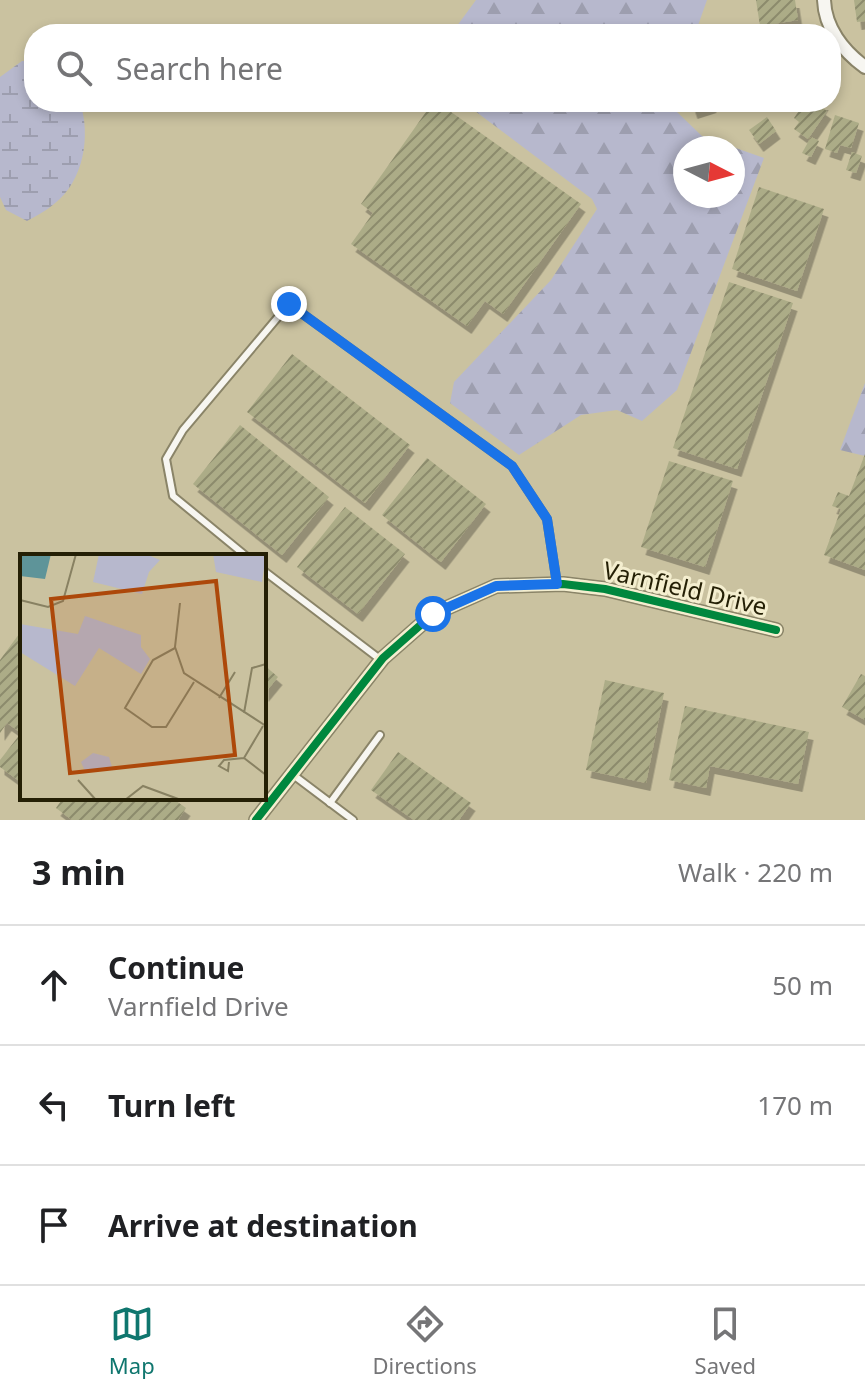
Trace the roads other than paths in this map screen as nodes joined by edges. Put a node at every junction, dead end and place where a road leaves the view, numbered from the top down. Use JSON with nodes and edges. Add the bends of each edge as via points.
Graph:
{"nodes":[{"id":1,"x":824,"y":0,"type":"edge"},
{"id":2,"x":829,"y":24,"type":"edge"},
{"id":3,"x":841,"y":43,"type":"edge"},
{"id":4,"x":865,"y":67,"type":"edge"},
{"id":5,"x":244,"y":554,"type":"edge"},
{"id":6,"x":266,"y":573,"type":"edge"},
{"id":7,"x":557,"y":584,"type":"junction"},
{"id":8,"x":776,"y":630,"type":"dead end"},
{"id":9,"x":381,"y":660,"type":"junction"},
{"id":10,"x":380,"y":735,"type":"dead end"},
{"id":11,"x":292,"y":774,"type":"junction"},
{"id":12,"x":330,"y":803,"type":"junction"},
{"id":13,"x":256,"y":820,"type":"edge"},
{"id":14,"x":353,"y":820,"type":"edge"}],
"edges":[{"from":1,"to":2,"type":"street"},
{"from":3,"to":4,"type":"street"},
{"from":5,"to":7,"type":"lane","via":[[173,496],[166,459],[183,430],[289,304],[512,466],[547,519]]},
{"from":6,"to":9,"type":"lane"},
{"from":7,"to":8,"type":"street","name":"Varnfield Drive","via":[[605,589]]},
{"from":7,"to":9,"type":"street","name":"Varnfield Drive","via":[[496,586],[461,600],[433,614]]},
{"from":9,"to":11,"type":"street","name":"Varnfield Drive"},
{"from":10,"to":12,"type":"lane"},
{"from":11,"to":12,"type":"lane"},
{"from":11,"to":13,"type":"street","name":"Varnfield Drive"},
{"from":12,"to":14,"type":"lane"}]}
